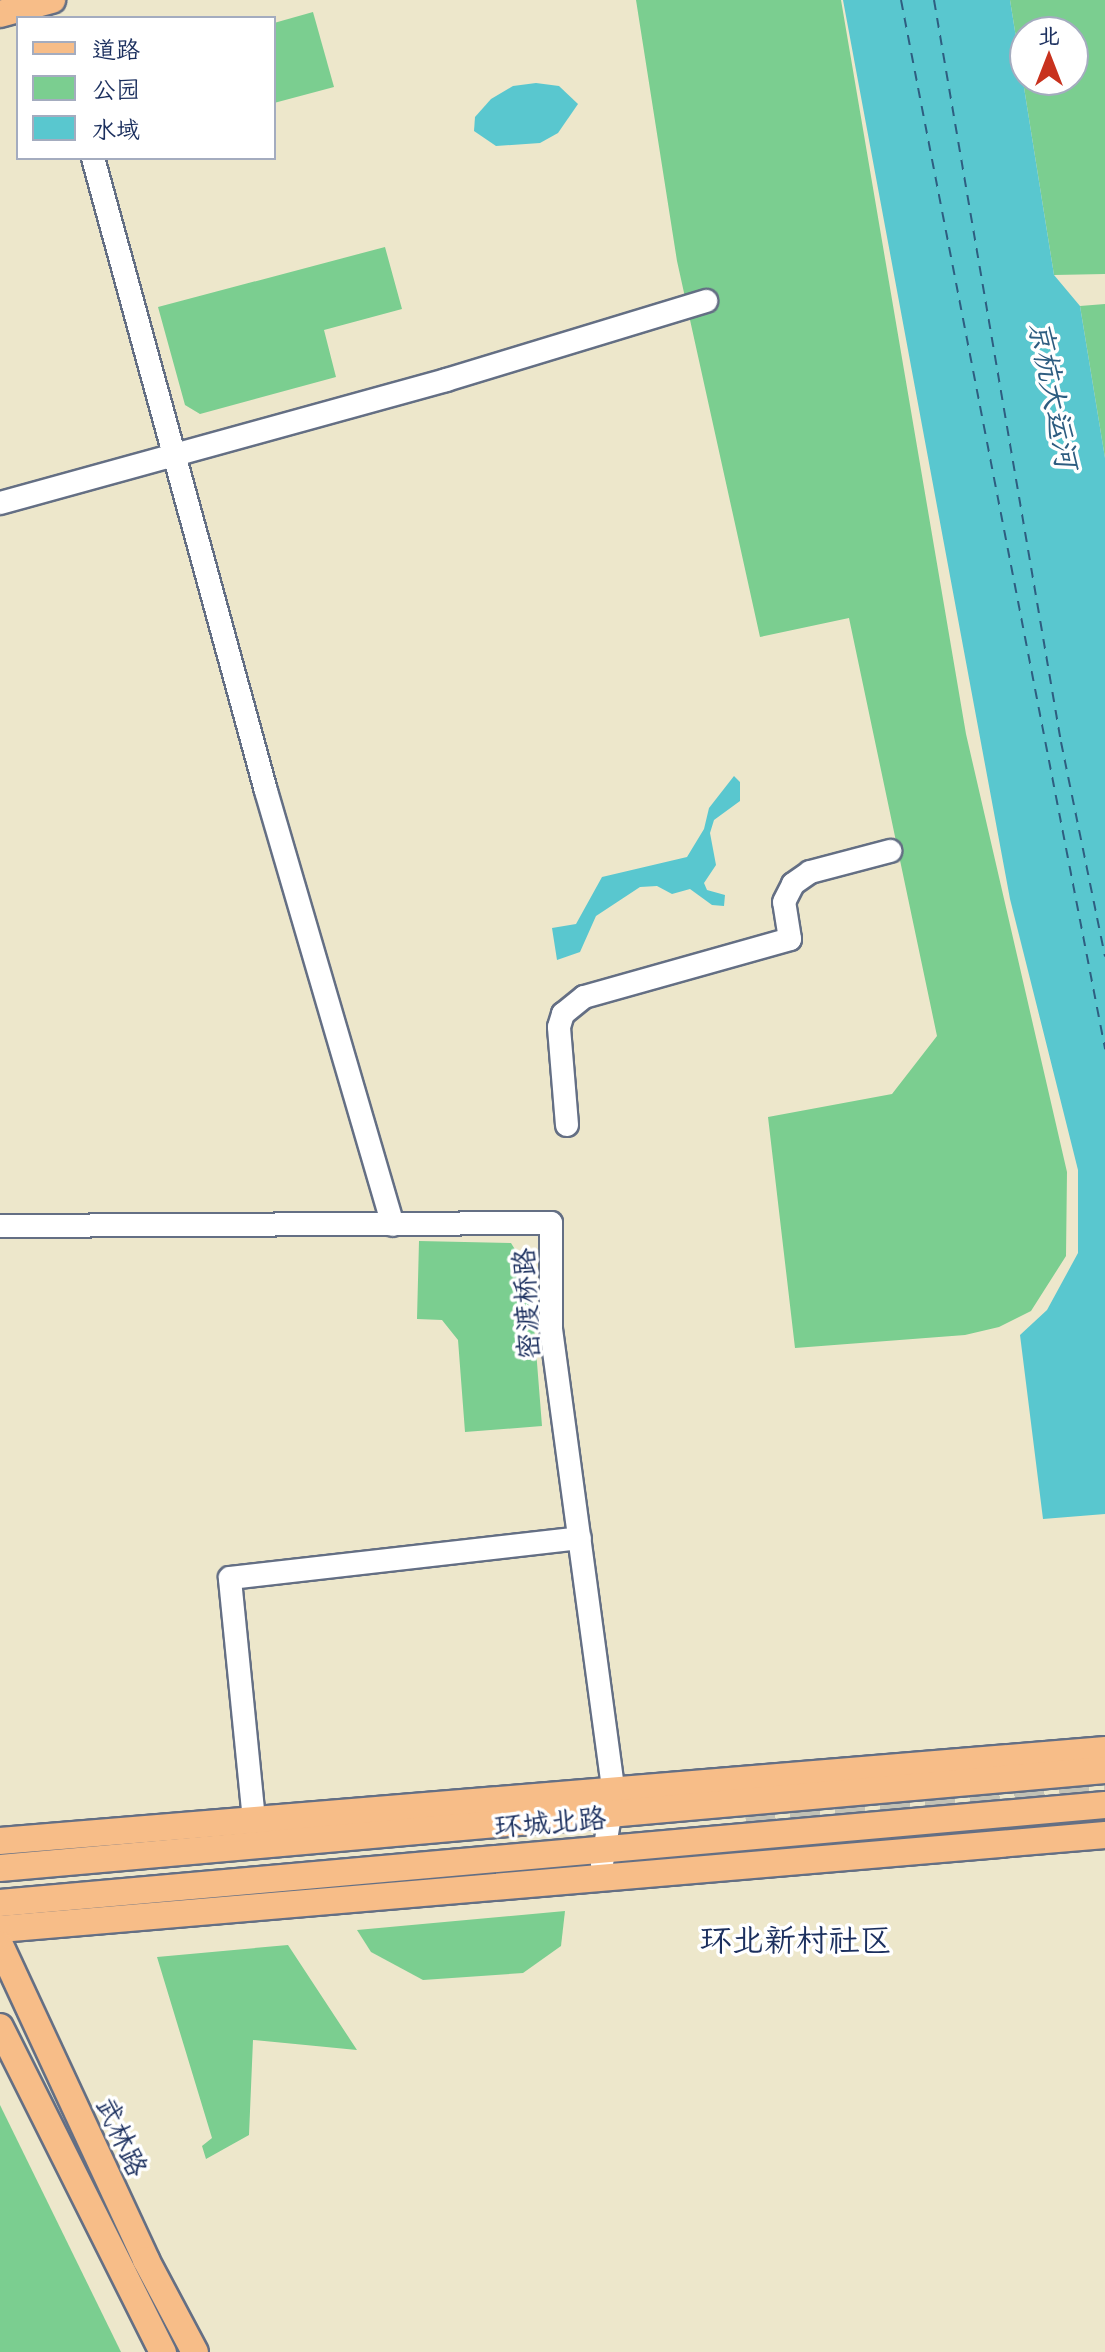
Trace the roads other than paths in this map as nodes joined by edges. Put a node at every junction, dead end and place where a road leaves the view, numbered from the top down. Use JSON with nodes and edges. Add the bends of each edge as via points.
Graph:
{"nodes":[{"id":1,"x":44,"y":5,"type":"edge"},
{"id":2,"x":0,"y":14,"type":"edge"},
{"id":3,"x":94,"y":160,"type":"edge"},
{"id":4,"x":706,"y":301,"type":"dead end"},
{"id":5,"x":176,"y":451,"type":"junction"},
{"id":6,"x":0,"y":503,"type":"edge"},
{"id":7,"x":890,"y":851,"type":"dead end"},
{"id":8,"x":567,"y":1125,"type":"dead end"},
{"id":9,"x":393,"y":1225,"type":"junction"},
{"id":10,"x":0,"y":1226,"type":"edge"},
{"id":11,"x":580,"y":1538,"type":"junction"},
{"id":12,"x":1105,"y":1750,"type":"edge"},
{"id":13,"x":1105,"y":1770,"type":"edge"},
{"id":14,"x":612,"y":1802,"type":"junction"},
{"id":15,"x":1105,"y":1805,"type":"edge"},
{"id":16,"x":254,"y":1820,"type":"junction"},
{"id":17,"x":1105,"y":1835,"type":"edge"},
{"id":18,"x":0,"y":1841,"type":"edge"},
{"id":19,"x":604,"y":1849,"type":"junction"},
{"id":20,"x":0,"y":1868,"type":"edge"},
{"id":21,"x":599,"y":1881,"type":"junction"},
{"id":22,"x":0,"y":1903,"type":"edge"},
{"id":23,"x":0,"y":1929,"type":"edge"},
{"id":24,"x":0,"y":1945,"type":"edge"},
{"id":25,"x":0,"y":2027,"type":"edge"},
{"id":26,"x":163,"y":2352,"type":"edge"},
{"id":27,"x":195,"y":2352,"type":"edge"}],
"edges":[{"from":1,"to":2,"type":"main road"},
{"from":3,"to":5,"type":"street"},
{"from":4,"to":5,"type":"street","via":[[446,380]]},
{"from":5,"to":6,"type":"street"},
{"from":5,"to":9,"type":"street","via":[[266,791]]},
{"from":7,"to":8,"type":"street","via":[[810,872],[793,884],[784,902],[790,939],[584,997],[563,1014],[559,1027]]},
{"from":9,"to":10,"type":"street","name":"密渡桥路"},
{"from":9,"to":11,"type":"street","name":"密渡桥路","via":[[551,1223],[551,1329]]},
{"from":11,"to":14,"type":"street","name":"密渡桥路"},
{"from":11,"to":16,"type":"street","via":[[230,1578]]},
{"from":12,"to":14,"type":"main road","name":"环城北路"},
{"from":13,"to":14,"type":"main road","name":"环城北路"},
{"from":14,"to":16,"type":"main road","name":"环城北路"},
{"from":14,"to":19,"type":"street","name":"密渡桥路"},
{"from":14,"to":20,"type":"main road","name":"环城北路"},
{"from":15,"to":19,"type":"main road","name":"环城北路"},
{"from":16,"to":18,"type":"main road","name":"环城北路"},
{"from":17,"to":21,"type":"main road"},
{"from":19,"to":21,"type":"street","name":"密渡桥路"},
{"from":19,"to":22,"type":"main road","name":"环城北路"},
{"from":21,"to":23,"type":"main road"},
{"from":24,"to":27,"type":"main road","name":"武林路"},
{"from":25,"to":26,"type":"main road"}]}
